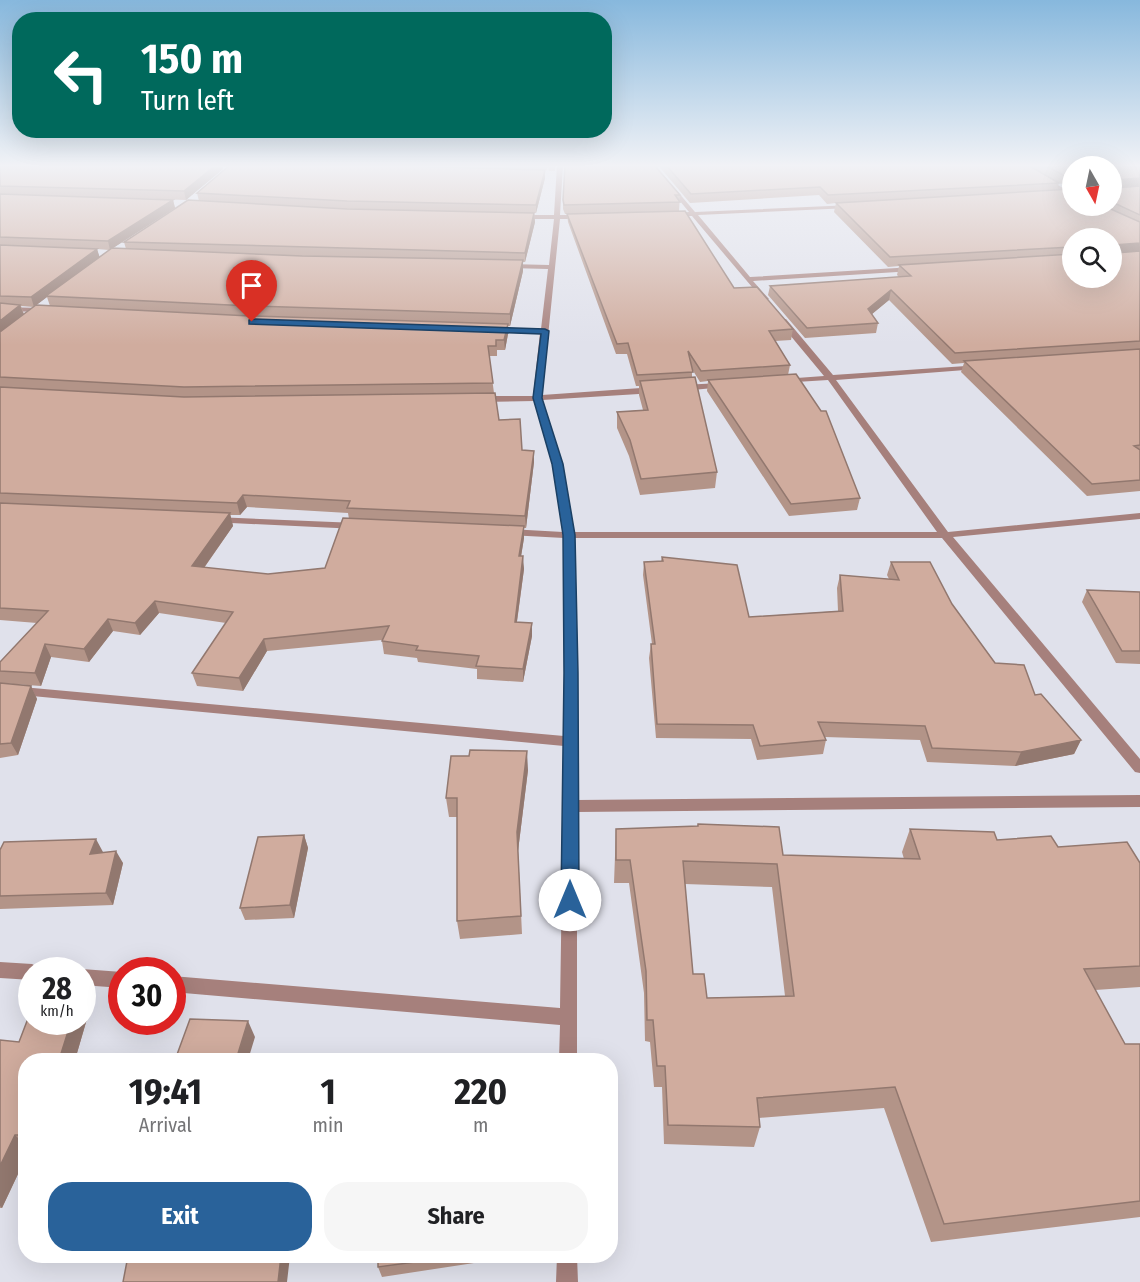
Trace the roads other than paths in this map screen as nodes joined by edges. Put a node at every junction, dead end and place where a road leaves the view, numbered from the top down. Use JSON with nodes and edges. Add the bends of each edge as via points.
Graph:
{"nodes":[{"id":1,"x":556,"y":225,"type":"edge"},
{"id":2,"x":702,"y":225,"type":"edge"},
{"id":3,"x":505,"y":266,"type":"edge"},
{"id":4,"x":552,"y":267,"type":"junction"},
{"id":5,"x":922,"y":269,"type":"edge"},
{"id":6,"x":748,"y":279,"type":"junction"},
{"id":7,"x":771,"y":306,"type":"edge"},
{"id":8,"x":49,"y":307,"type":"edge"},
{"id":9,"x":0,"y":309,"type":"edge"},
{"id":10,"x":38,"y":310,"type":"junction"},
{"id":11,"x":778,"y":315,"type":"edge"},
{"id":12,"x":31,"y":316,"type":"edge"},
{"id":13,"x":486,"y":330,"type":"edge"},
{"id":14,"x":545,"y":331,"type":"junction"},
{"id":15,"x":985,"y":366,"type":"edge"},
{"id":16,"x":830,"y":377,"type":"junction"},
{"id":17,"x":772,"y":381,"type":"edge"},
{"id":18,"x":736,"y":384,"type":"edge"},
{"id":19,"x":537,"y":398,"type":"junction"},
{"id":20,"x":467,"y":399,"type":"edge"},
{"id":21,"x":1140,"y":516,"type":"edge"},
{"id":22,"x":209,"y":519,"type":"edge"},
{"id":23,"x":365,"y":526,"type":"edge"},
{"id":24,"x":497,"y":532,"type":"edge"},
{"id":25,"x":569,"y":535,"type":"junction"},
{"id":26,"x":945,"y":535,"type":"junction"},
{"id":27,"x":0,"y":689,"type":"edge"},
{"id":28,"x":571,"y":742,"type":"junction"},
{"id":29,"x":1140,"y":768,"type":"edge"},
{"id":30,"x":1140,"y":801,"type":"edge"},
{"id":31,"x":570,"y":806,"type":"junction"},
{"id":32,"x":0,"y":970,"type":"edge"},
{"id":33,"x":18,"y":971,"type":"edge"},
{"id":34,"x":186,"y":985,"type":"edge"},
{"id":35,"x":568,"y":1017,"type":"junction"},
{"id":36,"x":568,"y":1053,"type":"edge"},
{"id":37,"x":567,"y":1263,"type":"edge"},
{"id":38,"x":567,"y":1282,"type":"edge"}],
"edges":[{"from":1,"to":4,"type":"street"},
{"from":2,"to":6,"type":"street"},
{"from":3,"to":4,"type":"street"},
{"from":4,"to":14,"type":"street"},
{"from":5,"to":6,"type":"street"},
{"from":6,"to":7,"type":"street"},
{"from":8,"to":10,"type":"street"},
{"from":9,"to":10,"type":"street"},
{"from":10,"to":12,"type":"street"},
{"from":11,"to":16,"type":"street"},
{"from":13,"to":14,"type":"street"},
{"from":14,"to":19,"type":"street"},
{"from":15,"to":16,"type":"street"},
{"from":16,"to":17,"type":"street"},
{"from":16,"to":26,"type":"street"},
{"from":18,"to":19,"type":"street"},
{"from":19,"to":20,"type":"street"},
{"from":19,"to":25,"type":"street","via":[[558,464]]},
{"from":21,"to":26,"type":"street"},
{"from":22,"to":23,"type":"street"},
{"from":24,"to":25,"type":"street"},
{"from":25,"to":26,"type":"street"},
{"from":25,"to":28,"type":"street"},
{"from":26,"to":29,"type":"street"},
{"from":27,"to":28,"type":"street"},
{"from":28,"to":31,"type":"street"},
{"from":30,"to":31,"type":"street"},
{"from":31,"to":35,"type":"street"},
{"from":32,"to":33,"type":"street"},
{"from":34,"to":35,"type":"street"},
{"from":35,"to":36,"type":"street"},
{"from":37,"to":38,"type":"street"}]}
